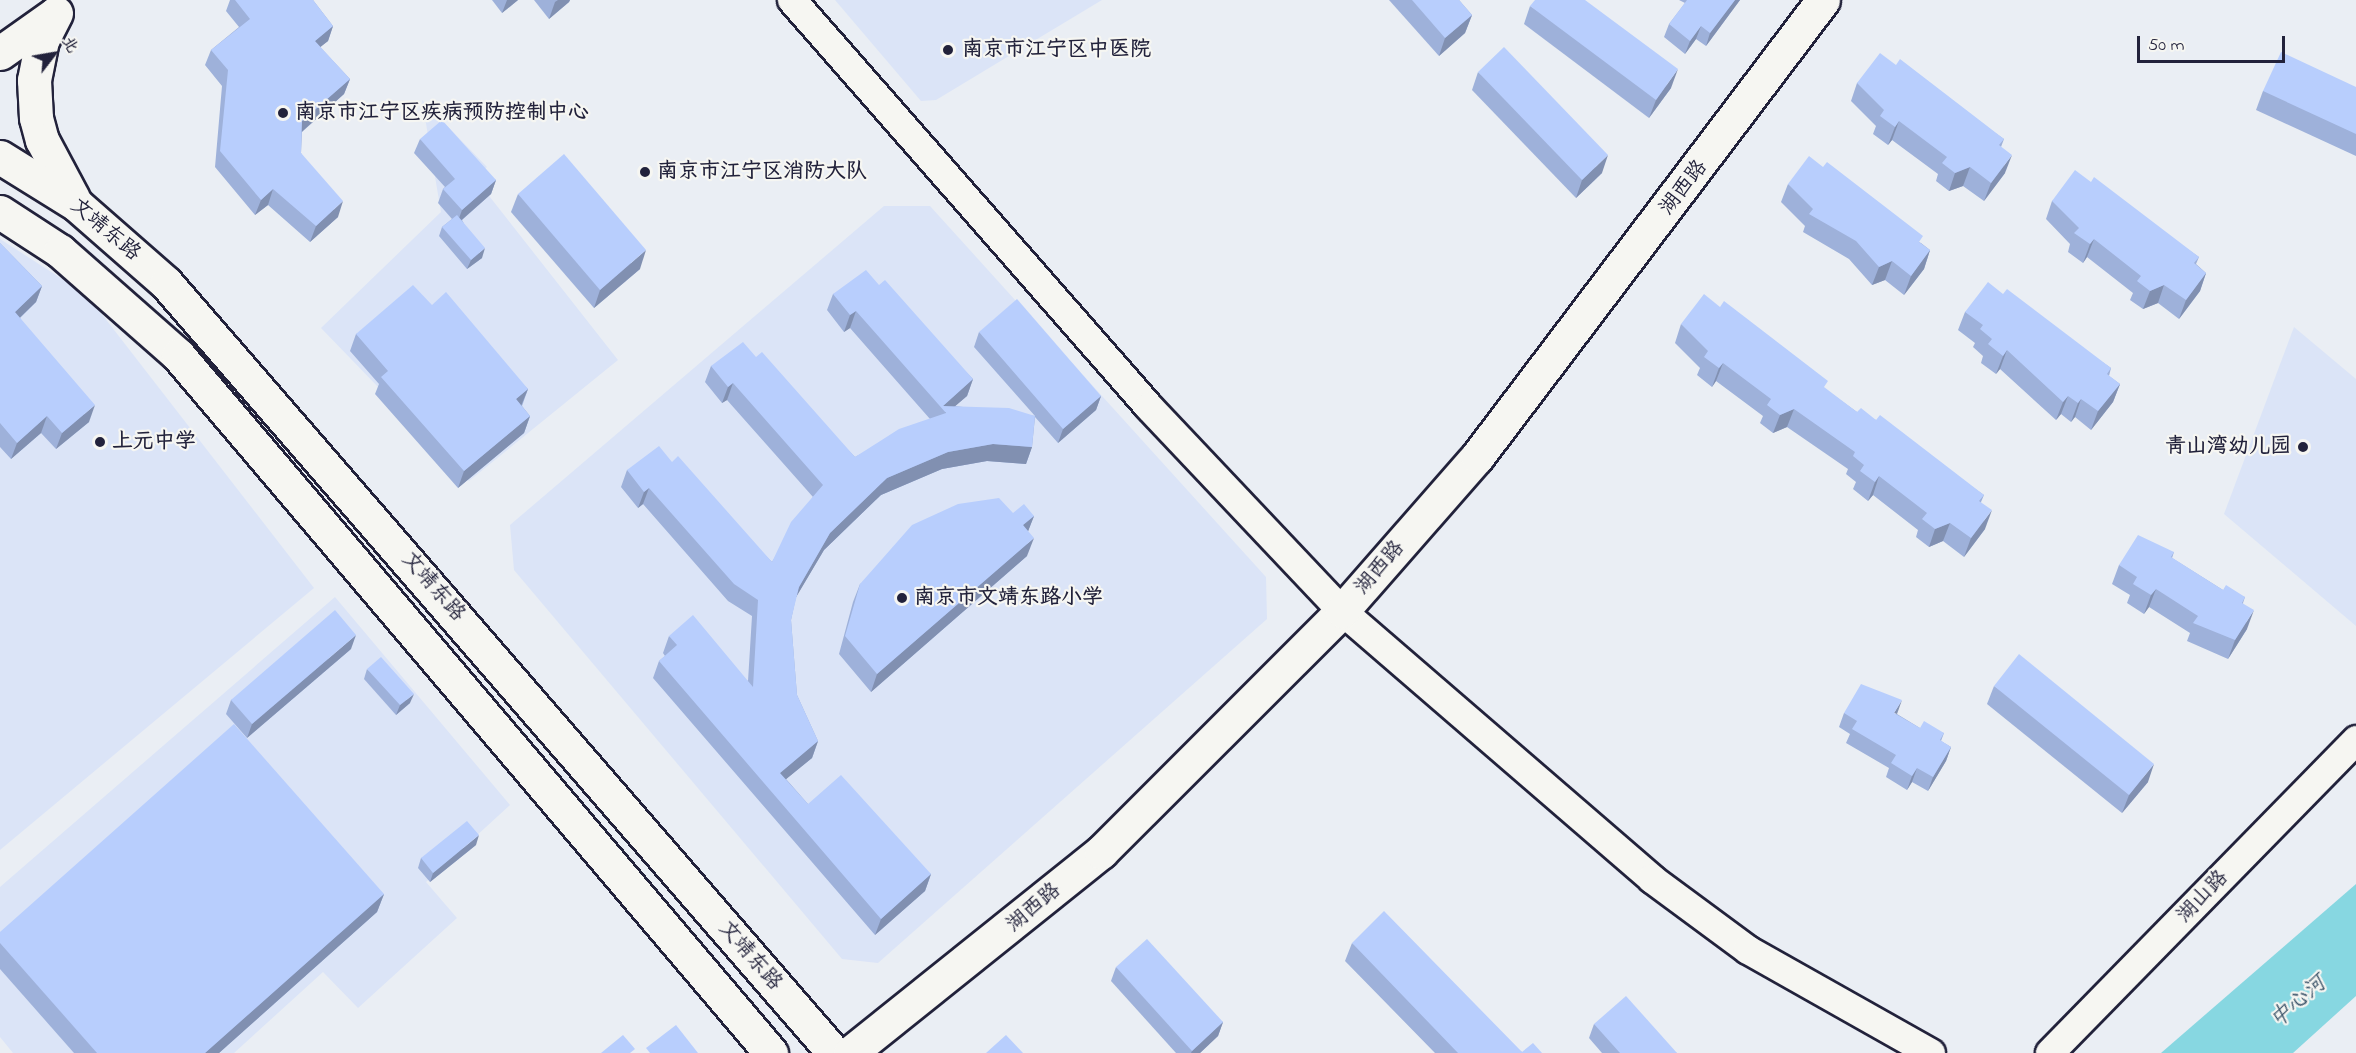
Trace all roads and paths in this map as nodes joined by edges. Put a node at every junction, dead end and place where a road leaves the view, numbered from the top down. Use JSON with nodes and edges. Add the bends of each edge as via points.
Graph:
{"nodes":[{"id":1,"x":792,"y":0,"type":"edge"},
{"id":2,"x":1823,"y":0,"type":"edge"},
{"id":3,"x":65,"y":7,"type":"edge"},
{"id":4,"x":0,"y":53,"type":"edge"},
{"id":5,"x":0,"y":157,"type":"edge"},
{"id":6,"x":77,"y":205,"type":"junction"},
{"id":7,"x":0,"y":212,"type":"edge"},
{"id":8,"x":1342,"y":611,"type":"junction"},
{"id":9,"x":2356,"y":740,"type":"edge"},
{"id":10,"x":771,"y":1053,"type":"edge"},
{"id":11,"x":834,"y":1053,"type":"edge"},
{"id":12,"x":850,"y":1053,"type":"edge"},
{"id":13,"x":1931,"y":1053,"type":"edge"},
{"id":14,"x":2050,"y":1053,"type":"edge"}],
"edges":[{"from":1,"to":8,"type":"street","via":[[1149,407]]},
{"from":2,"to":8,"type":"main road","name":"湖西路","via":[[1477,458]]},
{"from":3,"to":4,"type":"main road"},
{"from":3,"to":6,"type":"main road","via":[[42,40],[34,80],[36,118],[49,156]]},
{"from":5,"to":6,"type":"main road","name":"文靖东路"},
{"from":6,"to":11,"type":"main road","name":"文靖东路","via":[[166,283],[242,365]]},
{"from":7,"to":10,"type":"main road","name":"文靖东路","via":[[60,250],[178,355]]},
{"from":8,"to":12,"type":"main road","name":"湖西路","via":[[1101,852]]},
{"from":8,"to":13,"type":"street","via":[[1652,879],[1748,950]]},
{"from":9,"to":14,"type":"street","name":"湖山路"}]}
